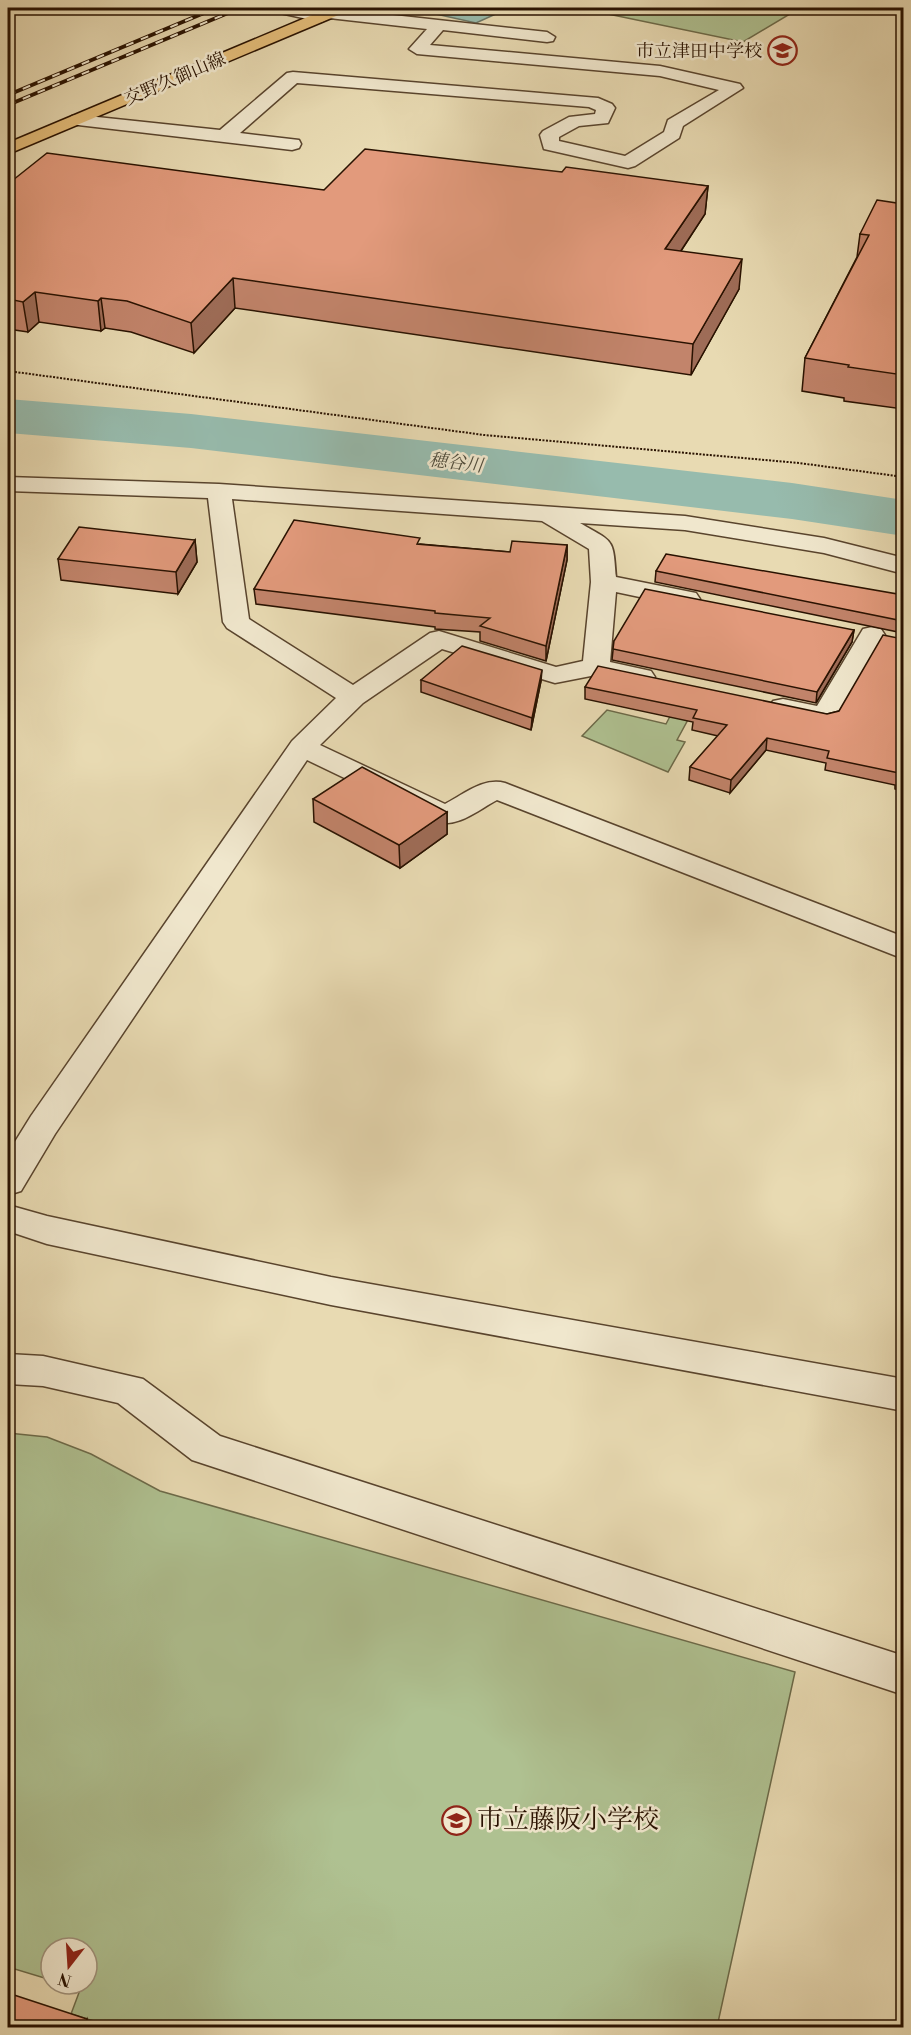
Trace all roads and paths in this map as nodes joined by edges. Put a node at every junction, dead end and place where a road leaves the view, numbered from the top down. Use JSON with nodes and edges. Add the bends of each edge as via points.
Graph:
{"nodes":[{"id":1,"x":277,"y":8,"type":"edge"},
{"id":2,"x":331,"y":12,"type":"edge"},
{"id":3,"x":439,"y":25,"type":"junction"},
{"id":4,"x":547,"y":37,"type":"dead end"},
{"id":5,"x":78,"y":120,"type":"junction"},
{"id":6,"x":226,"y":135,"type":"junction"},
{"id":7,"x":291,"y":144,"type":"dead end"},
{"id":8,"x":8,"y":149,"type":"edge"},
{"id":9,"x":8,"y":371,"type":"edge"},
{"id":10,"x":903,"y":477,"type":"edge"},
{"id":11,"x":8,"y":484,"type":"edge"},
{"id":12,"x":219,"y":491,"type":"junction"},
{"id":13,"x":547,"y":514,"type":"junction"},
{"id":14,"x":903,"y":566,"type":"edge"},
{"id":15,"x":604,"y":582,"type":"junction"},
{"id":16,"x":708,"y":603,"type":"edge"},
{"id":17,"x":871,"y":635,"type":"dead end"},
{"id":18,"x":596,"y":667,"type":"junction"},
{"id":19,"x":665,"y":682,"type":"edge"},
{"id":20,"x":353,"y":697,"type":"junction"},
{"id":21,"x":756,"y":701,"type":"edge"},
{"id":22,"x":302,"y":747,"type":"junction"},
{"id":23,"x":903,"y":949,"type":"edge"},
{"id":24,"x":8,"y":1182,"type":"edge"},
{"id":25,"x":8,"y":1218,"type":"edge"},
{"id":26,"x":8,"y":1370,"type":"edge"},
{"id":27,"x":903,"y":1395,"type":"edge"},
{"id":28,"x":903,"y":1676,"type":"edge"}],
"edges":[{"from":1,"to":2,"type":"street"},
{"from":2,"to":3,"type":"street"},
{"from":2,"to":5,"type":"main road","name":"交野久御山線"},
{"from":3,"to":4,"type":"street"},
{"from":3,"to":6,"type":"street","via":[[417,50],[660,71],[734,88],[674,123],[673,134],[628,162],[551,145],[549,135],[558,130],[576,121],[602,119],[606,108],[592,102],[293,77]]},
{"from":5,"to":6,"type":"street"},
{"from":5,"to":8,"type":"main road","name":"交野久御山線"},
{"from":6,"to":7,"type":"street"},
{"from":9,"to":10,"type":"path","via":[[485,435],[743,456]]},
{"from":11,"to":12,"type":"street"},
{"from":12,"to":13,"type":"street"},
{"from":12,"to":20,"type":"street","via":[[236,622]]},
{"from":13,"to":14,"type":"street","via":[[685,523],[824,546]]},
{"from":13,"to":15,"type":"street","via":[[601,546]]},
{"from":15,"to":16,"type":"street"},
{"from":15,"to":18,"type":"street"},
{"from":17,"to":21,"type":"street","via":[[825,716]]},
{"from":18,"to":19,"type":"street"},
{"from":18,"to":20,"type":"street","via":[[555,675],[439,639]]},
{"from":20,"to":22,"type":"street"},
{"from":22,"to":23,"type":"street","via":[[446,816],[495,789]]},
{"from":22,"to":24,"type":"street"},
{"from":25,"to":27,"type":"street","via":[[47,1230],[331,1291]]},
{"from":26,"to":28,"type":"street","via":[[43,1371],[129,1390],[206,1448]]}]}
